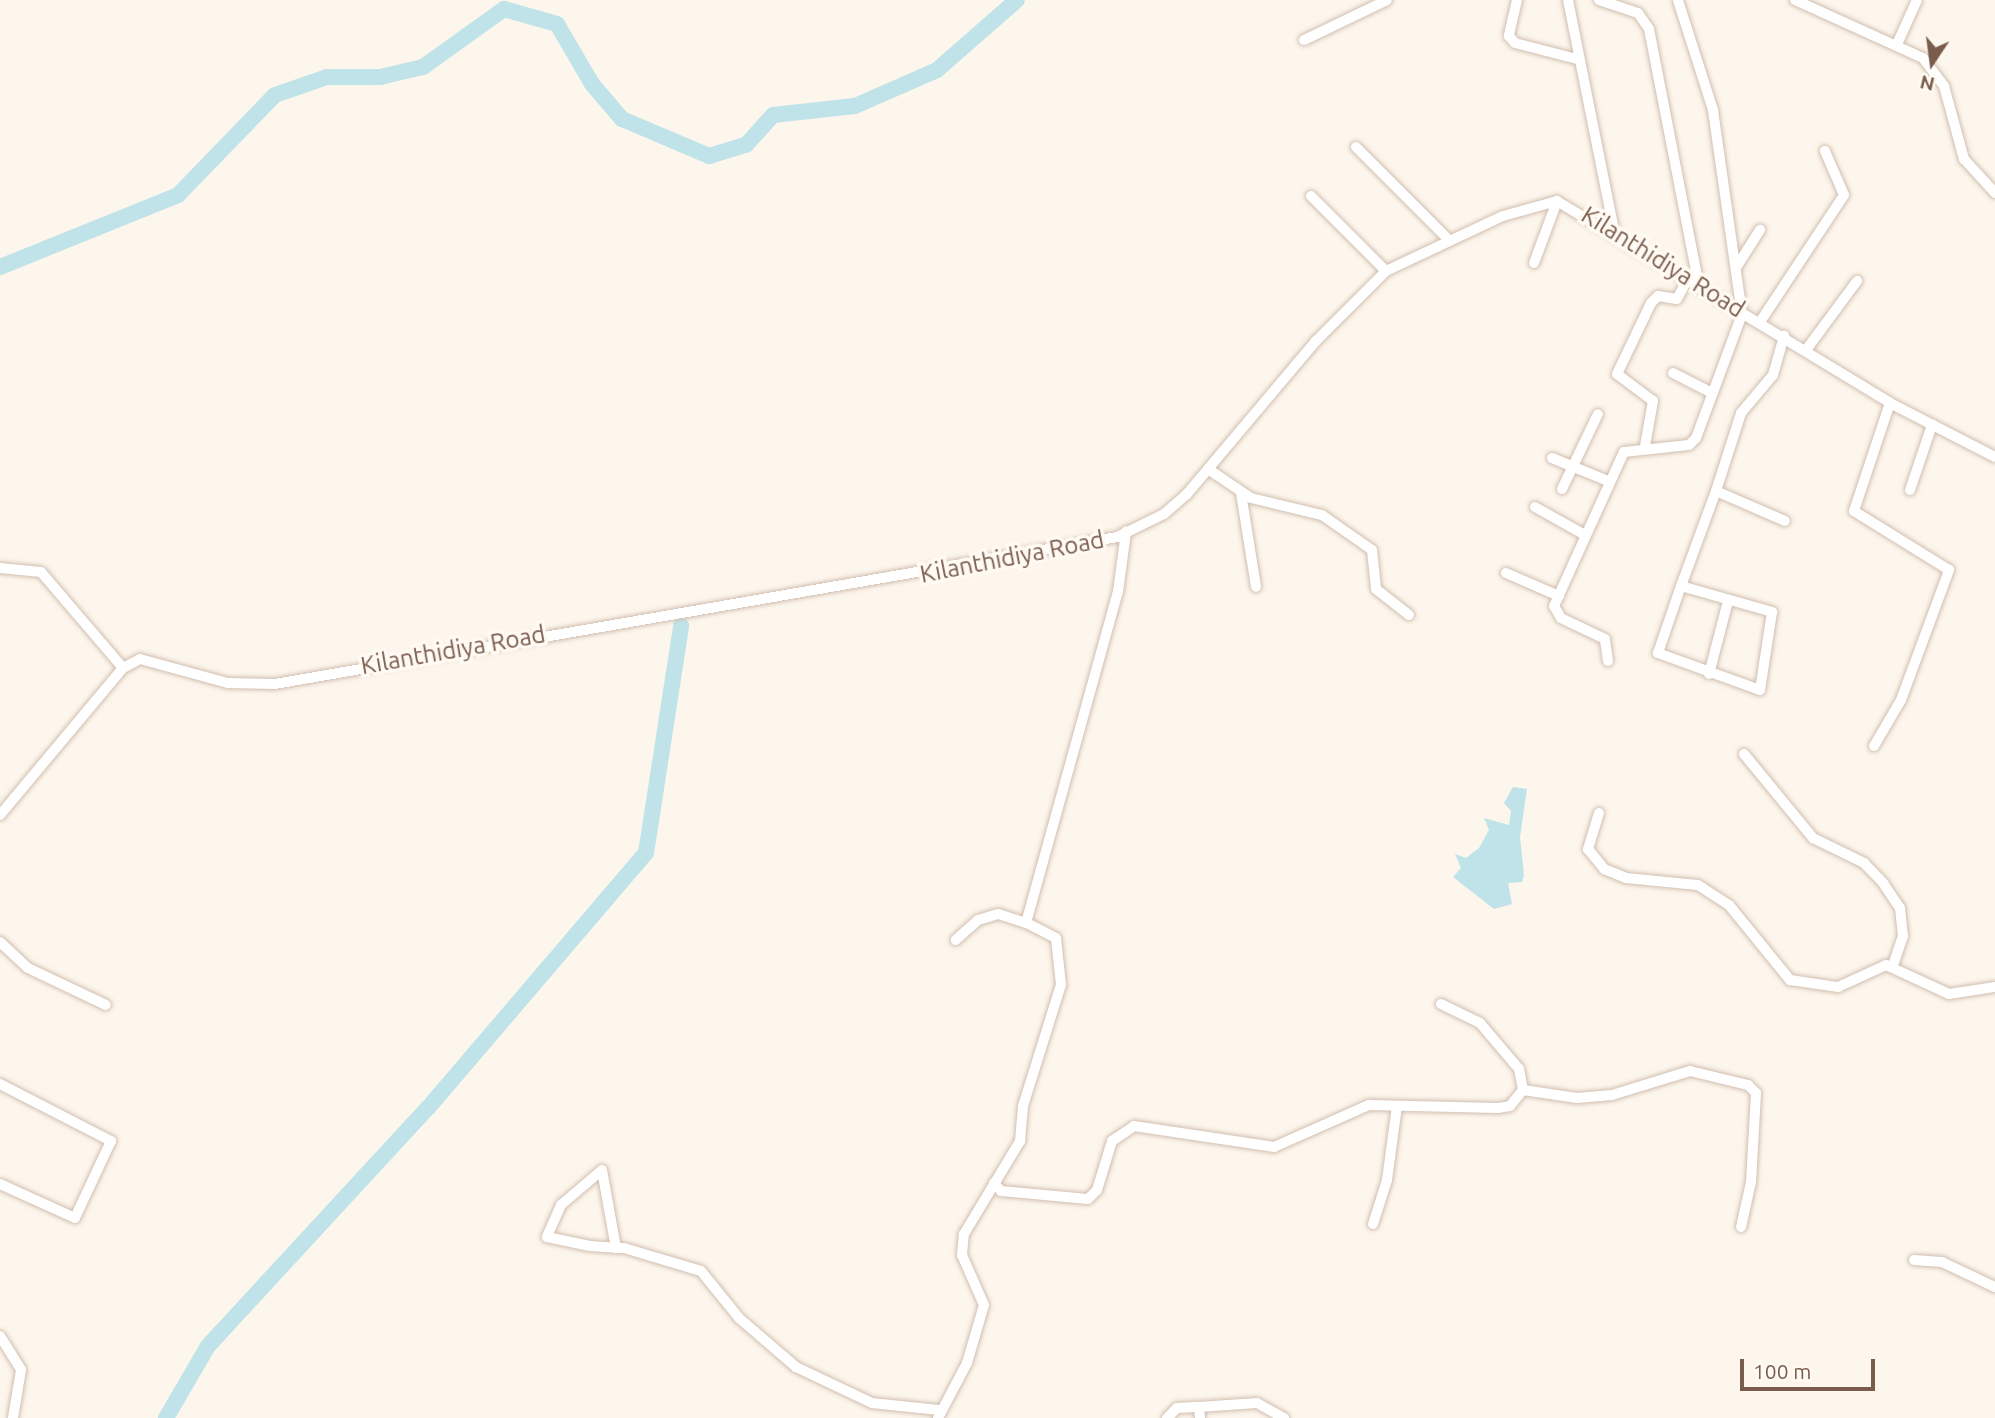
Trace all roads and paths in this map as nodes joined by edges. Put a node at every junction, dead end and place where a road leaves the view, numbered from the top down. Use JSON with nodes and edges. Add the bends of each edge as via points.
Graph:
{"nodes":[{"id":1,"x":1387,"y":0,"type":"edge"},
{"id":2,"x":1517,"y":0,"type":"edge"},
{"id":3,"x":1568,"y":0,"type":"edge"},
{"id":4,"x":1599,"y":0,"type":"edge"},
{"id":5,"x":1678,"y":0,"type":"edge"},
{"id":6,"x":1795,"y":0,"type":"edge"},
{"id":7,"x":1917,"y":0,"type":"edge"},
{"id":8,"x":1304,"y":40,"type":"dead end"},
{"id":9,"x":1898,"y":42,"type":"junction"},
{"id":10,"x":1577,"y":59,"type":"junction"},
{"id":11,"x":1356,"y":147,"type":"dead end"},
{"id":12,"x":1825,"y":151,"type":"dead end"},
{"id":13,"x":1995,"y":193,"type":"edge"},
{"id":14,"x":1311,"y":196,"type":"dead end"},
{"id":15,"x":1557,"y":201,"type":"junction"},
{"id":16,"x":1760,"y":230,"type":"dead end"},
{"id":17,"x":1615,"y":236,"type":"junction"},
{"id":18,"x":1448,"y":239,"type":"junction"},
{"id":19,"x":1534,"y":263,"type":"dead end"},
{"id":20,"x":1737,"y":266,"type":"junction"},
{"id":21,"x":1386,"y":271,"type":"junction"},
{"id":22,"x":1687,"y":281,"type":"junction"},
{"id":23,"x":1857,"y":281,"type":"dead end"},
{"id":24,"x":1699,"y":287,"type":"junction"},
{"id":25,"x":1742,"y":314,"type":"junction"},
{"id":26,"x":1760,"y":322,"type":"junction"},
{"id":27,"x":1784,"y":336,"type":"junction"},
{"id":28,"x":1806,"y":350,"type":"junction"},
{"id":29,"x":1673,"y":373,"type":"dead end"},
{"id":30,"x":1712,"y":393,"type":"junction"},
{"id":31,"x":1890,"y":403,"type":"junction"},
{"id":32,"x":1598,"y":414,"type":"dead end"},
{"id":33,"x":1932,"y":425,"type":"junction"},
{"id":34,"x":1645,"y":446,"type":"junction"},
{"id":35,"x":1995,"y":457,"type":"edge"},
{"id":36,"x":1552,"y":458,"type":"dead end"},
{"id":37,"x":1571,"y":466,"type":"junction"},
{"id":38,"x":1208,"y":468,"type":"junction"},
{"id":39,"x":1608,"y":481,"type":"junction"},
{"id":40,"x":1562,"y":489,"type":"dead end"},
{"id":41,"x":1910,"y":490,"type":"dead end"},
{"id":42,"x":1716,"y":492,"type":"junction"},
{"id":43,"x":1241,"y":493,"type":"junction"},
{"id":44,"x":1535,"y":507,"type":"dead end"},
{"id":45,"x":1785,"y":521,"type":"dead end"},
{"id":46,"x":1126,"y":533,"type":"junction"},
{"id":47,"x":1585,"y":535,"type":"junction"},
{"id":48,"x":0,"y":568,"type":"edge"},
{"id":49,"x":1506,"y":573,"type":"dead end"},
{"id":50,"x":1681,"y":586,"type":"junction"},
{"id":51,"x":1256,"y":587,"type":"dead end"},
{"id":52,"x":1559,"y":596,"type":"junction"},
{"id":53,"x":1728,"y":601,"type":"junction"},
{"id":54,"x":1409,"y":615,"type":"dead end"},
{"id":55,"x":1608,"y":661,"type":"dead end"},
{"id":56,"x":123,"y":668,"type":"junction"},
{"id":57,"x":1709,"y":674,"type":"junction"},
{"id":58,"x":1874,"y":746,"type":"dead end"},
{"id":59,"x":1744,"y":754,"type":"dead end"},
{"id":60,"x":1599,"y":813,"type":"dead end"},
{"id":61,"x":0,"y":815,"type":"edge"},
{"id":62,"x":1026,"y":923,"type":"junction"},
{"id":63,"x":956,"y":940,"type":"dead end"},
{"id":64,"x":0,"y":942,"type":"edge"},
{"id":65,"x":1893,"y":965,"type":"junction"},
{"id":66,"x":1995,"y":986,"type":"edge"},
{"id":67,"x":1441,"y":1004,"type":"dead end"},
{"id":68,"x":106,"y":1005,"type":"dead end"},
{"id":69,"x":0,"y":1084,"type":"edge"},
{"id":70,"x":1523,"y":1090,"type":"junction"},
{"id":71,"x":1397,"y":1106,"type":"junction"},
{"id":72,"x":0,"y":1184,"type":"edge"},
{"id":73,"x":994,"y":1184,"type":"junction"},
{"id":74,"x":1373,"y":1224,"type":"dead end"},
{"id":75,"x":1741,"y":1227,"type":"dead end"},
{"id":76,"x":617,"y":1248,"type":"junction"},
{"id":77,"x":1914,"y":1260,"type":"dead end"},
{"id":78,"x":1995,"y":1287,"type":"edge"},
{"id":79,"x":0,"y":1336,"type":"edge"},
{"id":80,"x":1199,"y":1412,"type":"edge"},
{"id":81,"x":939,"y":1414,"type":"edge"},
{"id":82,"x":13,"y":1418,"type":"edge"},
{"id":83,"x":1167,"y":1418,"type":"edge"},
{"id":84,"x":1284,"y":1418,"type":"edge"}],
"edges":[{"from":1,"to":8,"type":"street"},
{"from":2,"to":10,"type":"street","via":[[1509,36],[1515,43]]},
{"from":3,"to":10,"type":"street"},
{"from":4,"to":24,"type":"street","via":[[1638,13],[1649,29]]},
{"from":5,"to":20,"type":"street","via":[[1713,110]]},
{"from":6,"to":9,"type":"street"},
{"from":7,"to":9,"type":"street"},
{"from":9,"to":13,"type":"street","via":[[1923,58],[1944,86],[1964,159]]},
{"from":10,"to":17,"type":"street"},
{"from":11,"to":18,"type":"street"},
{"from":12,"to":26,"type":"street","via":[[1844,195]]},
{"from":14,"to":21,"type":"street"},
{"from":15,"to":17,"type":"street","name":"Kilanthidiya Road"},
{"from":15,"to":18,"type":"street","name":"Kilanthidiya Road"},
{"from":15,"to":19,"type":"street"},
{"from":16,"to":20,"type":"street"},
{"from":17,"to":22,"type":"street","name":"Kilanthidiya Road"},
{"from":18,"to":21,"type":"street","name":"Kilanthidiya Road"},
{"from":20,"to":25,"type":"street"},
{"from":21,"to":38,"type":"street","name":"Kilanthidiya Road","via":[[1315,341]]},
{"from":22,"to":24,"type":"street","name":"Kilanthidiya Road"},
{"from":22,"to":34,"type":"street","via":[[1677,299],[1658,296],[1651,303],[1617,374],[1653,401]]},
{"from":23,"to":28,"type":"street"},
{"from":24,"to":25,"type":"street","name":"Kilanthidiya Road"},
{"from":25,"to":26,"type":"street","name":"Kilanthidiya Road"},
{"from":25,"to":30,"type":"street"},
{"from":26,"to":27,"type":"street","name":"Kilanthidiya Road"},
{"from":27,"to":28,"type":"street","name":"Kilanthidiya Road"},
{"from":27,"to":42,"type":"street","via":[[1773,375],[1741,412]]},
{"from":28,"to":31,"type":"street","name":"Kilanthidiya Road"},
{"from":29,"to":30,"type":"street"},
{"from":30,"to":34,"type":"street","via":[[1689,445]]},
{"from":31,"to":33,"type":"street","name":"Kilanthidiya Road"},
{"from":31,"to":58,"type":"street","via":[[1854,511],[1949,570],[1901,700]]},
{"from":32,"to":37,"type":"street"},
{"from":33,"to":35,"type":"street","name":"Kilanthidiya Road"},
{"from":33,"to":41,"type":"street"},
{"from":34,"to":39,"type":"street","via":[[1624,452]]},
{"from":36,"to":37,"type":"street"},
{"from":37,"to":39,"type":"street"},
{"from":37,"to":40,"type":"street"},
{"from":38,"to":43,"type":"street"},
{"from":38,"to":46,"type":"street","name":"Kilanthidiya Road","via":[[1164,514]]},
{"from":39,"to":47,"type":"street"},
{"from":42,"to":45,"type":"street"},
{"from":42,"to":50,"type":"street"},
{"from":43,"to":51,"type":"street"},
{"from":43,"to":54,"type":"street","via":[[1322,515],[1372,550],[1376,589]]},
{"from":44,"to":47,"type":"street"},
{"from":46,"to":56,"type":"street","name":"Kilanthidiya Road","via":[[923,575],[275,684],[228,683],[152,658]]},
{"from":46,"to":62,"type":"street","via":[[1118,592],[1080,709]]},
{"from":47,"to":52,"type":"street"},
{"from":48,"to":56,"type":"street","via":[[41,572]]},
{"from":49,"to":52,"type":"street"},
{"from":50,"to":53,"type":"street"},
{"from":50,"to":57,"type":"street","via":[[1658,653]]},
{"from":52,"to":55,"type":"street","via":[[1555,613],[1605,639]]},
{"from":53,"to":57,"type":"street"},
{"from":53,"to":57,"type":"street","via":[[1772,612],[1760,690]]},
{"from":56,"to":61,"type":"street"},
{"from":59,"to":65,"type":"street","via":[[1813,838],[1864,863],[1883,883],[1900,908],[1903,936]]},
{"from":60,"to":65,"type":"street","via":[[1588,849],[1604,869],[1626,878],[1698,886],[1747,924],[1790,980],[1838,986]]},
{"from":62,"to":63,"type":"street","via":[[998,914],[978,920]]},
{"from":62,"to":73,"type":"street","via":[[1055,938],[1061,985],[1023,1106],[1020,1141]]},
{"from":64,"to":68,"type":"street","via":[[28,968]]},
{"from":65,"to":66,"type":"street","via":[[1949,994]]},
{"from":67,"to":70,"type":"street","via":[[1480,1023],[1519,1069]]},
{"from":69,"to":72,"type":"street","via":[[111,1141],[75,1218]]},
{"from":70,"to":71,"type":"street","via":[[1510,1106],[1498,1108]]},
{"from":70,"to":75,"type":"street","via":[[1577,1098],[1612,1095],[1690,1071],[1748,1085],[1756,1093],[1751,1182]]},
{"from":71,"to":73,"type":"street","via":[[1351,1110],[1274,1147],[1134,1126],[1112,1141],[1097,1190],[1088,1199],[1001,1191]]},
{"from":71,"to":74,"type":"street","via":[[1387,1180]]},
{"from":73,"to":81,"type":"street","via":[[961,1246],[984,1305],[967,1363]]},
{"from":76,"to":76,"type":"street","via":[[610,1194],[602,1170],[561,1205],[547,1237]]},
{"from":76,"to":81,"type":"street","via":[[701,1271],[739,1318],[796,1367],[836,1381],[859,1399]]},
{"from":77,"to":78,"type":"street","via":[[1942,1262]]},
{"from":79,"to":82,"type":"street","via":[[21,1370]]},
{"from":80,"to":83,"type":"street","via":[[1177,1408]]},
{"from":80,"to":84,"type":"street","via":[[1257,1404]]}]}
